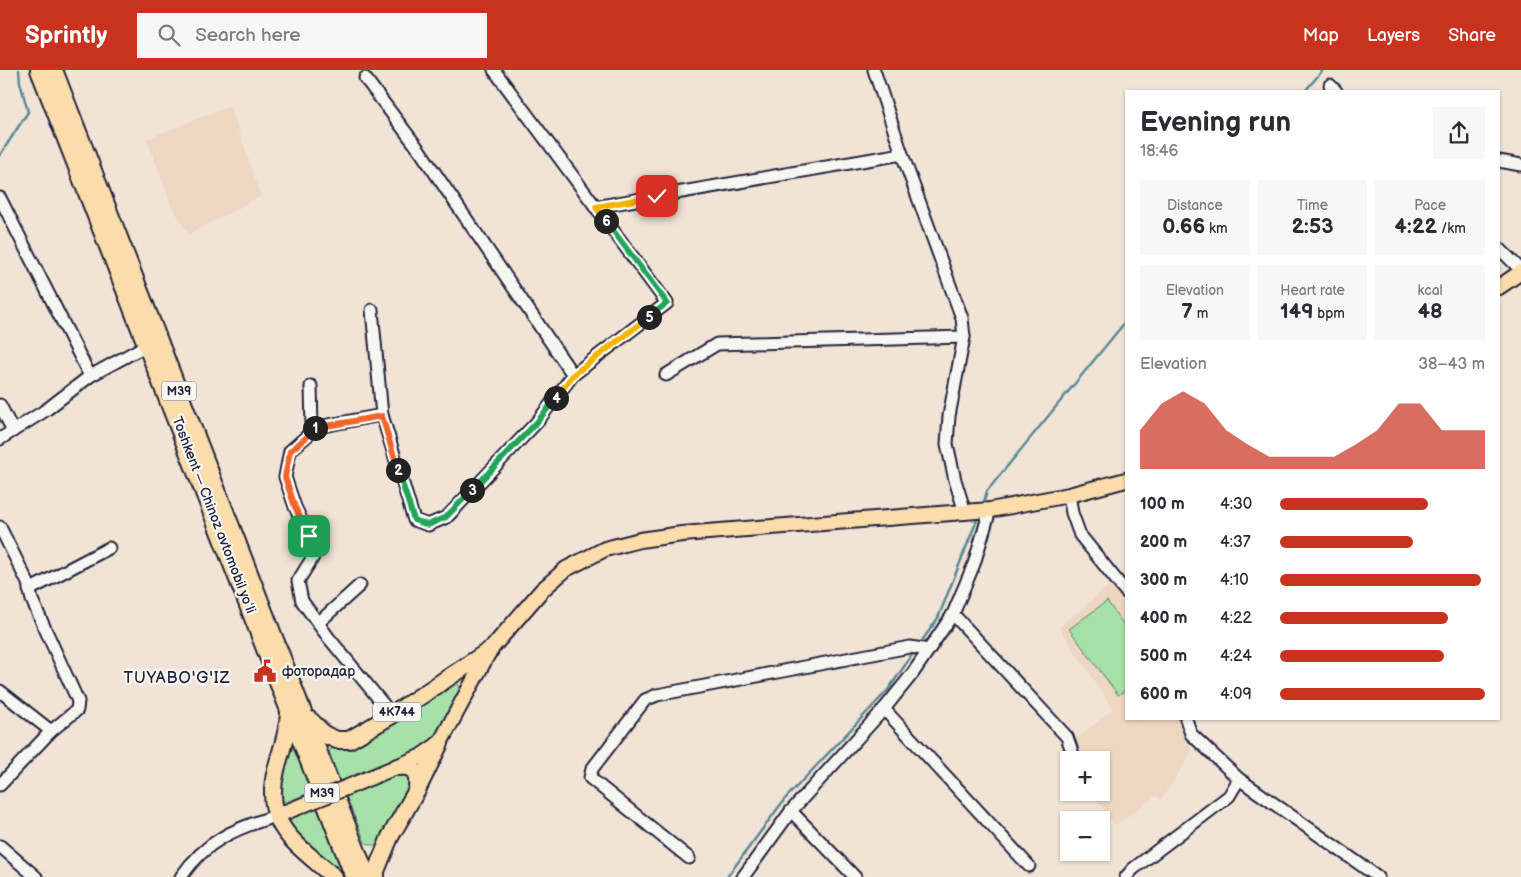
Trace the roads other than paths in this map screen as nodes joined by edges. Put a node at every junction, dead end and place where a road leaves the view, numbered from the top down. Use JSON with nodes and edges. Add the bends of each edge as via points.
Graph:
{"nodes":[{"id":1,"x":39,"y":70,"type":"edge"},
{"id":2,"x":54,"y":70,"type":"edge"},
{"id":3,"x":494,"y":70,"type":"edge"},
{"id":4,"x":874,"y":70,"type":"edge"},
{"id":5,"x":365,"y":78,"type":"dead end"},
{"id":6,"x":902,"y":154,"type":"junction"},
{"id":7,"x":1500,"y":161,"type":"edge"},
{"id":8,"x":1521,"y":165,"type":"edge"},
{"id":9,"x":0,"y":198,"type":"edge"},
{"id":10,"x":596,"y":207,"type":"junction"},
{"id":11,"x":1500,"y":249,"type":"edge"},
{"id":12,"x":1521,"y":271,"type":"edge"},
{"id":13,"x":1500,"y":286,"type":"edge"},
{"id":14,"x":372,"y":310,"type":"dead end"},
{"id":15,"x":964,"y":337,"type":"junction"},
{"id":16,"x":147,"y":345,"type":"junction"},
{"id":17,"x":573,"y":375,"type":"junction"},
{"id":18,"x":666,"y":375,"type":"dead end"},
{"id":19,"x":90,"y":376,"type":"junction"},
{"id":20,"x":310,"y":386,"type":"dead end"},
{"id":21,"x":0,"y":405,"type":"edge"},
{"id":22,"x":382,"y":416,"type":"junction"},
{"id":23,"x":312,"y":428,"type":"junction"},
{"id":24,"x":13,"y":431,"type":"junction"},
{"id":25,"x":0,"y":439,"type":"edge"},
{"id":26,"x":1125,"y":480,"type":"edge"},
{"id":27,"x":1070,"y":495,"type":"junction"},
{"id":28,"x":990,"y":510,"type":"junction"},
{"id":29,"x":969,"y":512,"type":"junction"},
{"id":30,"x":0,"y":527,"type":"edge"},
{"id":31,"x":109,"y":548,"type":"dead end"},
{"id":32,"x":360,"y":585,"type":"dead end"},
{"id":33,"x":29,"y":590,"type":"junction"},
{"id":34,"x":1125,"y":591,"type":"edge"},
{"id":35,"x":953,"y":614,"type":"junction"},
{"id":36,"x":318,"y":623,"type":"junction"},
{"id":37,"x":268,"y":636,"type":"junction"},
{"id":38,"x":490,"y":650,"type":"junction"},
{"id":39,"x":929,"y":650,"type":"junction"},
{"id":40,"x":0,"y":690,"type":"edge"},
{"id":41,"x":884,"y":709,"type":"junction"},
{"id":42,"x":297,"y":710,"type":"junction"},
{"id":43,"x":392,"y":715,"type":"junction"},
{"id":44,"x":1186,"y":720,"type":"edge"},
{"id":45,"x":51,"y":731,"type":"junction"},
{"id":46,"x":440,"y":743,"type":"junction"},
{"id":47,"x":1072,"y":751,"type":"edge"},
{"id":48,"x":397,"y":767,"type":"junction"},
{"id":49,"x":1239,"y":779,"type":"junction"},
{"id":50,"x":0,"y":785,"type":"edge"},
{"id":51,"x":417,"y":790,"type":"junction"},
{"id":52,"x":791,"y":811,"type":"junction"},
{"id":53,"x":276,"y":816,"type":"junction"},
{"id":54,"x":0,"y":846,"type":"edge"},
{"id":55,"x":689,"y":858,"type":"dead end"},
{"id":56,"x":1029,"y":866,"type":"dead end"},
{"id":57,"x":32,"y":876,"type":"edge"},
{"id":58,"x":181,"y":877,"type":"edge"},
{"id":59,"x":334,"y":877,"type":"edge"},
{"id":60,"x":354,"y":877,"type":"edge"},
{"id":61,"x":367,"y":877,"type":"edge"},
{"id":62,"x":376,"y":877,"type":"edge"},
{"id":63,"x":743,"y":877,"type":"edge"},
{"id":64,"x":855,"y":877,"type":"edge"},
{"id":65,"x":1126,"y":877,"type":"edge"},
{"id":66,"x":1378,"y":877,"type":"edge"}],
"edges":[{"from":1,"to":16,"type":"highway","name":"Toshkent — Chinoz avtomobil yoʻli","number":"M39"},
{"from":2,"to":37,"type":"highway","name":"Toshkent — Chinoz avtomobil yoʻli","number":"M39"},
{"from":3,"to":10,"type":"street"},
{"from":4,"to":6,"type":"street"},
{"from":5,"to":17,"type":"street","via":[[420,151]]},
{"from":6,"to":10,"type":"street"},
{"from":6,"to":15,"type":"street","via":[[962,318]]},
{"from":7,"to":8,"type":"street"},
{"from":9,"to":19,"type":"street"},
{"from":10,"to":17,"type":"street","via":[[667,303]]},
{"from":11,"to":12,"type":"street"},
{"from":12,"to":13,"type":"main road"},
{"from":14,"to":22,"type":"street"},
{"from":15,"to":18,"type":"street","via":[[717,344]]},
{"from":15,"to":29,"type":"street","via":[[949,416],[948,444],[955,480]]},
{"from":16,"to":19,"type":"street"},
{"from":16,"to":37,"type":"highway","name":"Toshkent — Chinoz avtomobil yoʻli","number":"M39"},
{"from":17,"to":22,"type":"street","via":[[537,422],[446,517],[428,525],[414,520]]},
{"from":19,"to":24,"type":"street"},
{"from":20,"to":23,"type":"street"},
{"from":21,"to":24,"type":"street"},
{"from":22,"to":23,"type":"street"},
{"from":23,"to":36,"type":"street","via":[[308,436],[290,451],[285,477],[309,536],[313,557],[298,581],[302,601]]},
{"from":24,"to":25,"type":"street"},
{"from":26,"to":27,"type":"main road"},
{"from":27,"to":28,"type":"main road"},
{"from":27,"to":34,"type":"street","via":[[1080,535]]},
{"from":28,"to":29,"type":"main road"},
{"from":28,"to":35,"type":"street","via":[[974,564]]},
{"from":29,"to":38,"type":"main road","via":[[682,534],[623,544],[591,555],[556,576]]},
{"from":30,"to":33,"type":"street"},
{"from":31,"to":33,"type":"street"},
{"from":32,"to":36,"type":"street"},
{"from":33,"to":45,"type":"street","via":[[78,701],[77,710]]},
{"from":35,"to":39,"type":"street"},
{"from":35,"to":47,"type":"street","via":[[1067,737]]},
{"from":36,"to":43,"type":"street"},
{"from":37,"to":42,"type":"highway","name":"Toshkent — Chinoz avtomobil yoʻli","number":"M39"},
{"from":38,"to":43,"type":"highway","number":"4К744"},
{"from":38,"to":46,"type":"main road"},
{"from":39,"to":41,"type":"street"},
{"from":39,"to":55,"type":"street","via":[[910,647],[657,695],[645,700],[592,769],[590,778]]},
{"from":40,"to":45,"type":"street"},
{"from":41,"to":52,"type":"street"},
{"from":41,"to":56,"type":"street"},
{"from":42,"to":43,"type":"highway","number":"4К744","via":[[320,731],[343,741],[356,737]]},
{"from":42,"to":53,"type":"highway","via":[[288,729],[272,787]]},
{"from":42,"to":60,"type":"highway","name":"Toshkent — Chinoz avtomobil yoʻli","number":"M39"},
{"from":42,"to":61,"type":"highway","name":"Toshkent — Chinoz avtomobil yoʻli","number":"M39"},
{"from":44,"to":49,"type":"street","via":[[1191,734]]},
{"from":45,"to":50,"type":"street"},
{"from":46,"to":48,"type":"main road"},
{"from":46,"to":51,"type":"highway"},
{"from":48,"to":51,"type":"highway","via":[[413,769],[418,779]]},
{"from":48,"to":53,"type":"main road","bridge":true},
{"from":49,"to":65,"type":"street","via":[[1229,796]]},
{"from":49,"to":66,"type":"street"},
{"from":51,"to":62,"type":"highway","via":[[390,837]]},
{"from":52,"to":63,"type":"street"},
{"from":52,"to":64,"type":"street"},
{"from":53,"to":58,"type":"street","via":[[232,831],[219,839],[202,852]]},
{"from":53,"to":59,"type":"highway","via":[[286,834]]},
{"from":54,"to":57,"type":"street"}]}
